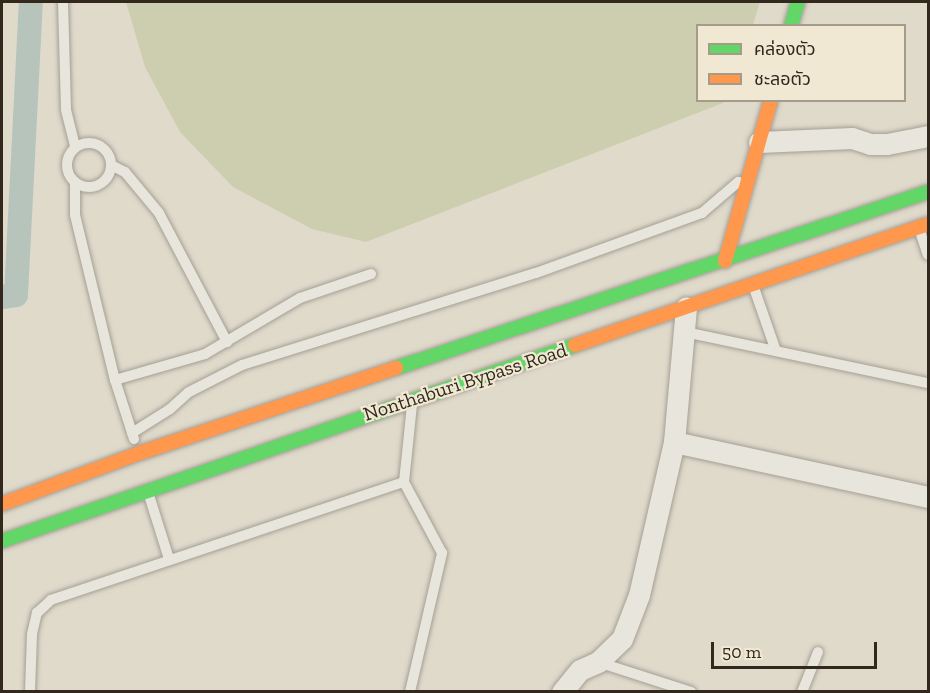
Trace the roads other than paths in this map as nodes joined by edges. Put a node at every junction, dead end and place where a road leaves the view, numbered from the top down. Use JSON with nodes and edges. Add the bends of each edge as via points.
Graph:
{"nodes":[{"id":1,"x":63,"y":2,"type":"edge"},
{"id":2,"x":798,"y":2,"type":"edge"},
{"id":3,"x":792,"y":24,"type":"edge"},
{"id":4,"x":770,"y":102,"type":"edge"},
{"id":5,"x":928,"y":136,"type":"edge"},
{"id":6,"x":759,"y":142,"type":"junction"},
{"id":7,"x":75,"y":147,"type":"junction"},
{"id":8,"x":111,"y":165,"type":"junction"},
{"id":9,"x":752,"y":168,"type":"junction"},
{"id":10,"x":75,"y":182,"type":"junction"},
{"id":11,"x":928,"y":192,"type":"edge"},
{"id":12,"x":924,"y":226,"type":"edge"},
{"id":13,"x":928,"y":255,"type":"edge"},
{"id":14,"x":725,"y":261,"type":"junction"},
{"id":15,"x":371,"y":274,"type":"dead end"},
{"id":16,"x":753,"y":285,"type":"junction"},
{"id":17,"x":686,"y":308,"type":"junction"},
{"id":18,"x":685,"y":332,"type":"junction"},
{"id":19,"x":226,"y":342,"type":"junction"},
{"id":20,"x":776,"y":351,"type":"junction"},
{"id":21,"x":115,"y":380,"type":"junction"},
{"id":22,"x":928,"y":383,"type":"edge"},
{"id":23,"x":413,"y":399,"type":"junction"},
{"id":24,"x":132,"y":433,"type":"junction"},
{"id":25,"x":674,"y":442,"type":"junction"},
{"id":26,"x":140,"y":453,"type":"junction"},
{"id":27,"x":404,"y":482,"type":"junction"},
{"id":28,"x":147,"y":489,"type":"junction"},
{"id":29,"x":928,"y":497,"type":"edge"},
{"id":30,"x":2,"y":504,"type":"edge"},
{"id":31,"x":2,"y":541,"type":"edge"},
{"id":32,"x":169,"y":559,"type":"junction"},
{"id":33,"x":818,"y":652,"type":"dead end"},
{"id":34,"x":598,"y":662,"type":"junction"},
{"id":35,"x":30,"y":692,"type":"edge"},
{"id":36,"x":410,"y":692,"type":"edge"},
{"id":37,"x":562,"y":692,"type":"edge"},
{"id":38,"x":691,"y":692,"type":"edge"},
{"id":39,"x":802,"y":692,"type":"edge"}],
"edges":[{"from":1,"to":7,"type":"lane","via":[[66,110]]},
{"from":2,"to":3,"type":"main road"},
{"from":4,"to":6,"type":"main road"},
{"from":5,"to":6,"type":"street","via":[[886,144],[852,138]]},
{"from":6,"to":9,"type":"main road"},
{"from":7,"to":8,"type":"lane","via":[[94,143],[109,155]]},
{"from":7,"to":10,"type":"lane","via":[[67,164]]},
{"from":8,"to":10,"type":"lane","via":[[102,182],[83,186]]},
{"from":8,"to":19,"type":"lane","via":[[125,172],[159,213]]},
{"from":9,"to":14,"type":"main road"},
{"from":9,"to":24,"type":"lane","via":[[702,213],[536,273],[242,365],[189,392],[171,410]]},
{"from":10,"to":21,"type":"lane","via":[[75,215]]},
{"from":11,"to":14,"type":"main road","name":"Nonthaburi Bypass Road"},
{"from":12,"to":13,"type":"lane"},
{"from":12,"to":16,"type":"main road","name":"Nonthaburi Bypass Road"},
{"from":14,"to":26,"type":"main road","name":"Nonthaburi Bypass Road"},
{"from":15,"to":19,"type":"lane","via":[[300,298]]},
{"from":16,"to":17,"type":"main road","name":"Nonthaburi Bypass Road"},
{"from":16,"to":20,"type":"lane"},
{"from":17,"to":18,"type":"street"},
{"from":17,"to":23,"type":"main road","name":"Nonthaburi Bypass Road"},
{"from":18,"to":20,"type":"lane"},
{"from":18,"to":25,"type":"street"},
{"from":19,"to":21,"type":"lane","via":[[205,354]]},
{"from":20,"to":22,"type":"lane"},
{"from":21,"to":24,"type":"lane"},
{"from":23,"to":27,"type":"lane"},
{"from":23,"to":28,"type":"main road","name":"Nonthaburi Bypass Road"},
{"from":24,"to":26,"type":"lane"},
{"from":25,"to":29,"type":"street"},
{"from":25,"to":34,"type":"street","via":[[628,626],[622,639]]},
{"from":26,"to":30,"type":"main road","name":"Nonthaburi Bypass Road"},
{"from":27,"to":32,"type":"lane"},
{"from":27,"to":36,"type":"lane","via":[[442,553]]},
{"from":28,"to":31,"type":"main road","name":"Nonthaburi Bypass Road"},
{"from":28,"to":32,"type":"lane"},
{"from":32,"to":35,"type":"lane","via":[[51,600],[37,613],[32,634]]},
{"from":33,"to":39,"type":"lane"},
{"from":34,"to":37,"type":"street","via":[[580,670]]},
{"from":34,"to":38,"type":"lane"}]}
